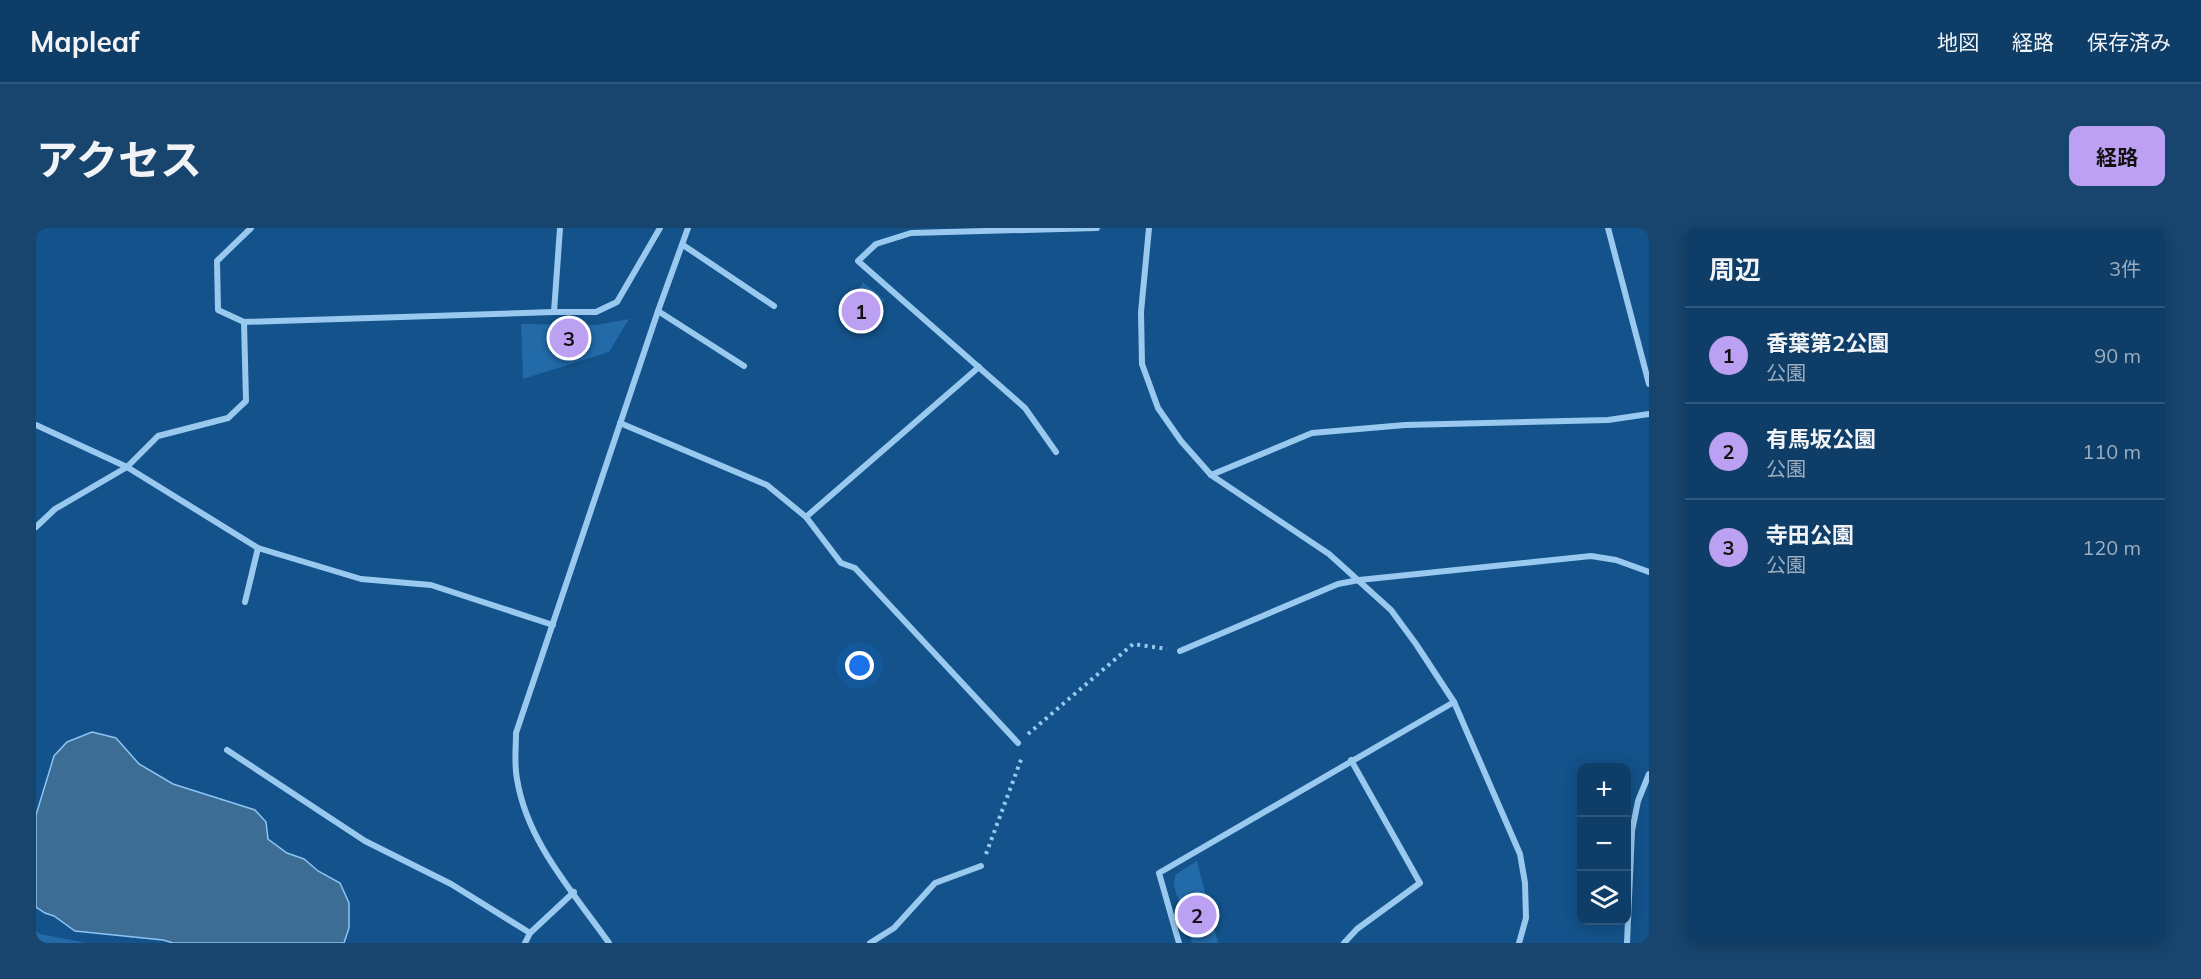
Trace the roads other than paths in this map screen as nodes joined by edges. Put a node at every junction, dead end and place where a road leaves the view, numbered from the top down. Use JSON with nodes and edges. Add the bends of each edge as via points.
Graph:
{"nodes":[{"id":1,"x":251,"y":228,"type":"edge"},
{"id":2,"x":561,"y":228,"type":"edge"},
{"id":3,"x":660,"y":228,"type":"edge"},
{"id":4,"x":688,"y":228,"type":"edge"},
{"id":5,"x":1097,"y":228,"type":"edge"},
{"id":6,"x":1149,"y":228,"type":"edge"},
{"id":7,"x":1608,"y":228,"type":"edge"},
{"id":8,"x":683,"y":245,"type":"junction"},
{"id":9,"x":774,"y":306,"type":"dead end"},
{"id":10,"x":658,"y":311,"type":"junction"},
{"id":11,"x":554,"y":312,"type":"junction"},
{"id":12,"x":244,"y":322,"type":"junction"},
{"id":13,"x":744,"y":366,"type":"dead end"},
{"id":14,"x":979,"y":367,"type":"junction"},
{"id":15,"x":1649,"y":384,"type":"edge"},
{"id":16,"x":1649,"y":414,"type":"edge"},
{"id":17,"x":620,"y":423,"type":"junction"},
{"id":18,"x":36,"y":425,"type":"edge"},
{"id":19,"x":1056,"y":452,"type":"dead end"},
{"id":20,"x":126,"y":467,"type":"junction"},
{"id":21,"x":1211,"y":475,"type":"junction"},
{"id":22,"x":806,"y":517,"type":"junction"},
{"id":23,"x":36,"y":527,"type":"edge"},
{"id":24,"x":258,"y":548,"type":"junction"},
{"id":25,"x":1649,"y":572,"type":"edge"},
{"id":26,"x":1359,"y":580,"type":"junction"},
{"id":27,"x":245,"y":602,"type":"dead end"},
{"id":28,"x":553,"y":625,"type":"junction"},
{"id":29,"x":1180,"y":651,"type":"road end"},
{"id":30,"x":1454,"y":702,"type":"junction"},
{"id":31,"x":1018,"y":743,"type":"road end"},
{"id":32,"x":227,"y":750,"type":"dead end"},
{"id":33,"x":1351,"y":760,"type":"junction"},
{"id":34,"x":1649,"y":774,"type":"edge"},
{"id":35,"x":981,"y":866,"type":"road end"},
{"id":36,"x":574,"y":892,"type":"junction"},
{"id":37,"x":530,"y":933,"type":"junction"},
{"id":38,"x":525,"y":943,"type":"edge"},
{"id":39,"x":609,"y":943,"type":"edge"},
{"id":40,"x":870,"y":943,"type":"edge"},
{"id":41,"x":1179,"y":943,"type":"edge"},
{"id":42,"x":1344,"y":943,"type":"edge"},
{"id":43,"x":1519,"y":943,"type":"edge"},
{"id":44,"x":1627,"y":943,"type":"edge"}],
"edges":[{"from":1,"to":12,"type":"street","via":[[217,261],[218,310]]},
{"from":2,"to":11,"type":"street"},
{"from":3,"to":11,"type":"street","via":[[617,302],[596,312]]},
{"from":4,"to":8,"type":"street"},
{"from":5,"to":14,"type":"street","via":[[911,233],[876,244],[858,261]]},
{"from":6,"to":21,"type":"street","via":[[1141,312],[1142,364],[1158,408]]},
{"from":7,"to":15,"type":"street"},
{"from":8,"to":9,"type":"street"},
{"from":8,"to":10,"type":"street"},
{"from":10,"to":13,"type":"street"},
{"from":10,"to":17,"type":"street"},
{"from":11,"to":12,"type":"street"},
{"from":12,"to":20,"type":"street","via":[[246,401],[228,418],[158,436]]},
{"from":14,"to":19,"type":"street","via":[[1025,408]]},
{"from":14,"to":22,"type":"street"},
{"from":16,"to":21,"type":"street","via":[[1608,420],[1405,425],[1312,433]]},
{"from":17,"to":22,"type":"street","via":[[767,486]]},
{"from":17,"to":28,"type":"street"},
{"from":18,"to":20,"type":"street"},
{"from":20,"to":23,"type":"street","via":[[55,508]]},
{"from":20,"to":24,"type":"street"},
{"from":21,"to":26,"type":"street","via":[[1329,554]]},
{"from":22,"to":31,"type":"street","via":[[841,563],[855,568]]},
{"from":24,"to":27,"type":"street"},
{"from":24,"to":28,"type":"street","via":[[361,579],[431,585]]},
{"from":25,"to":26,"type":"street","via":[[1591,556]]},
{"from":26,"to":29,"type":"street","via":[[1338,584]]},
{"from":26,"to":30,"type":"street","via":[[1391,610]]},
{"from":28,"to":36,"type":"street","via":[[516,733],[516,777],[540,846]]},
{"from":30,"to":33,"type":"street"},
{"from":30,"to":43,"type":"street","via":[[1520,854],[1526,918]]},
{"from":32,"to":37,"type":"street","via":[[365,841],[451,884]]},
{"from":33,"to":41,"type":"street","via":[[1159,873]]},
{"from":33,"to":42,"type":"street","via":[[1420,883]]},
{"from":34,"to":44,"type":"street","via":[[1632,831]]},
{"from":35,"to":40,"type":"street","via":[[935,883],[894,928]]},
{"from":36,"to":37,"type":"street"},
{"from":36,"to":39,"type":"street"},
{"from":37,"to":38,"type":"street"}]}
